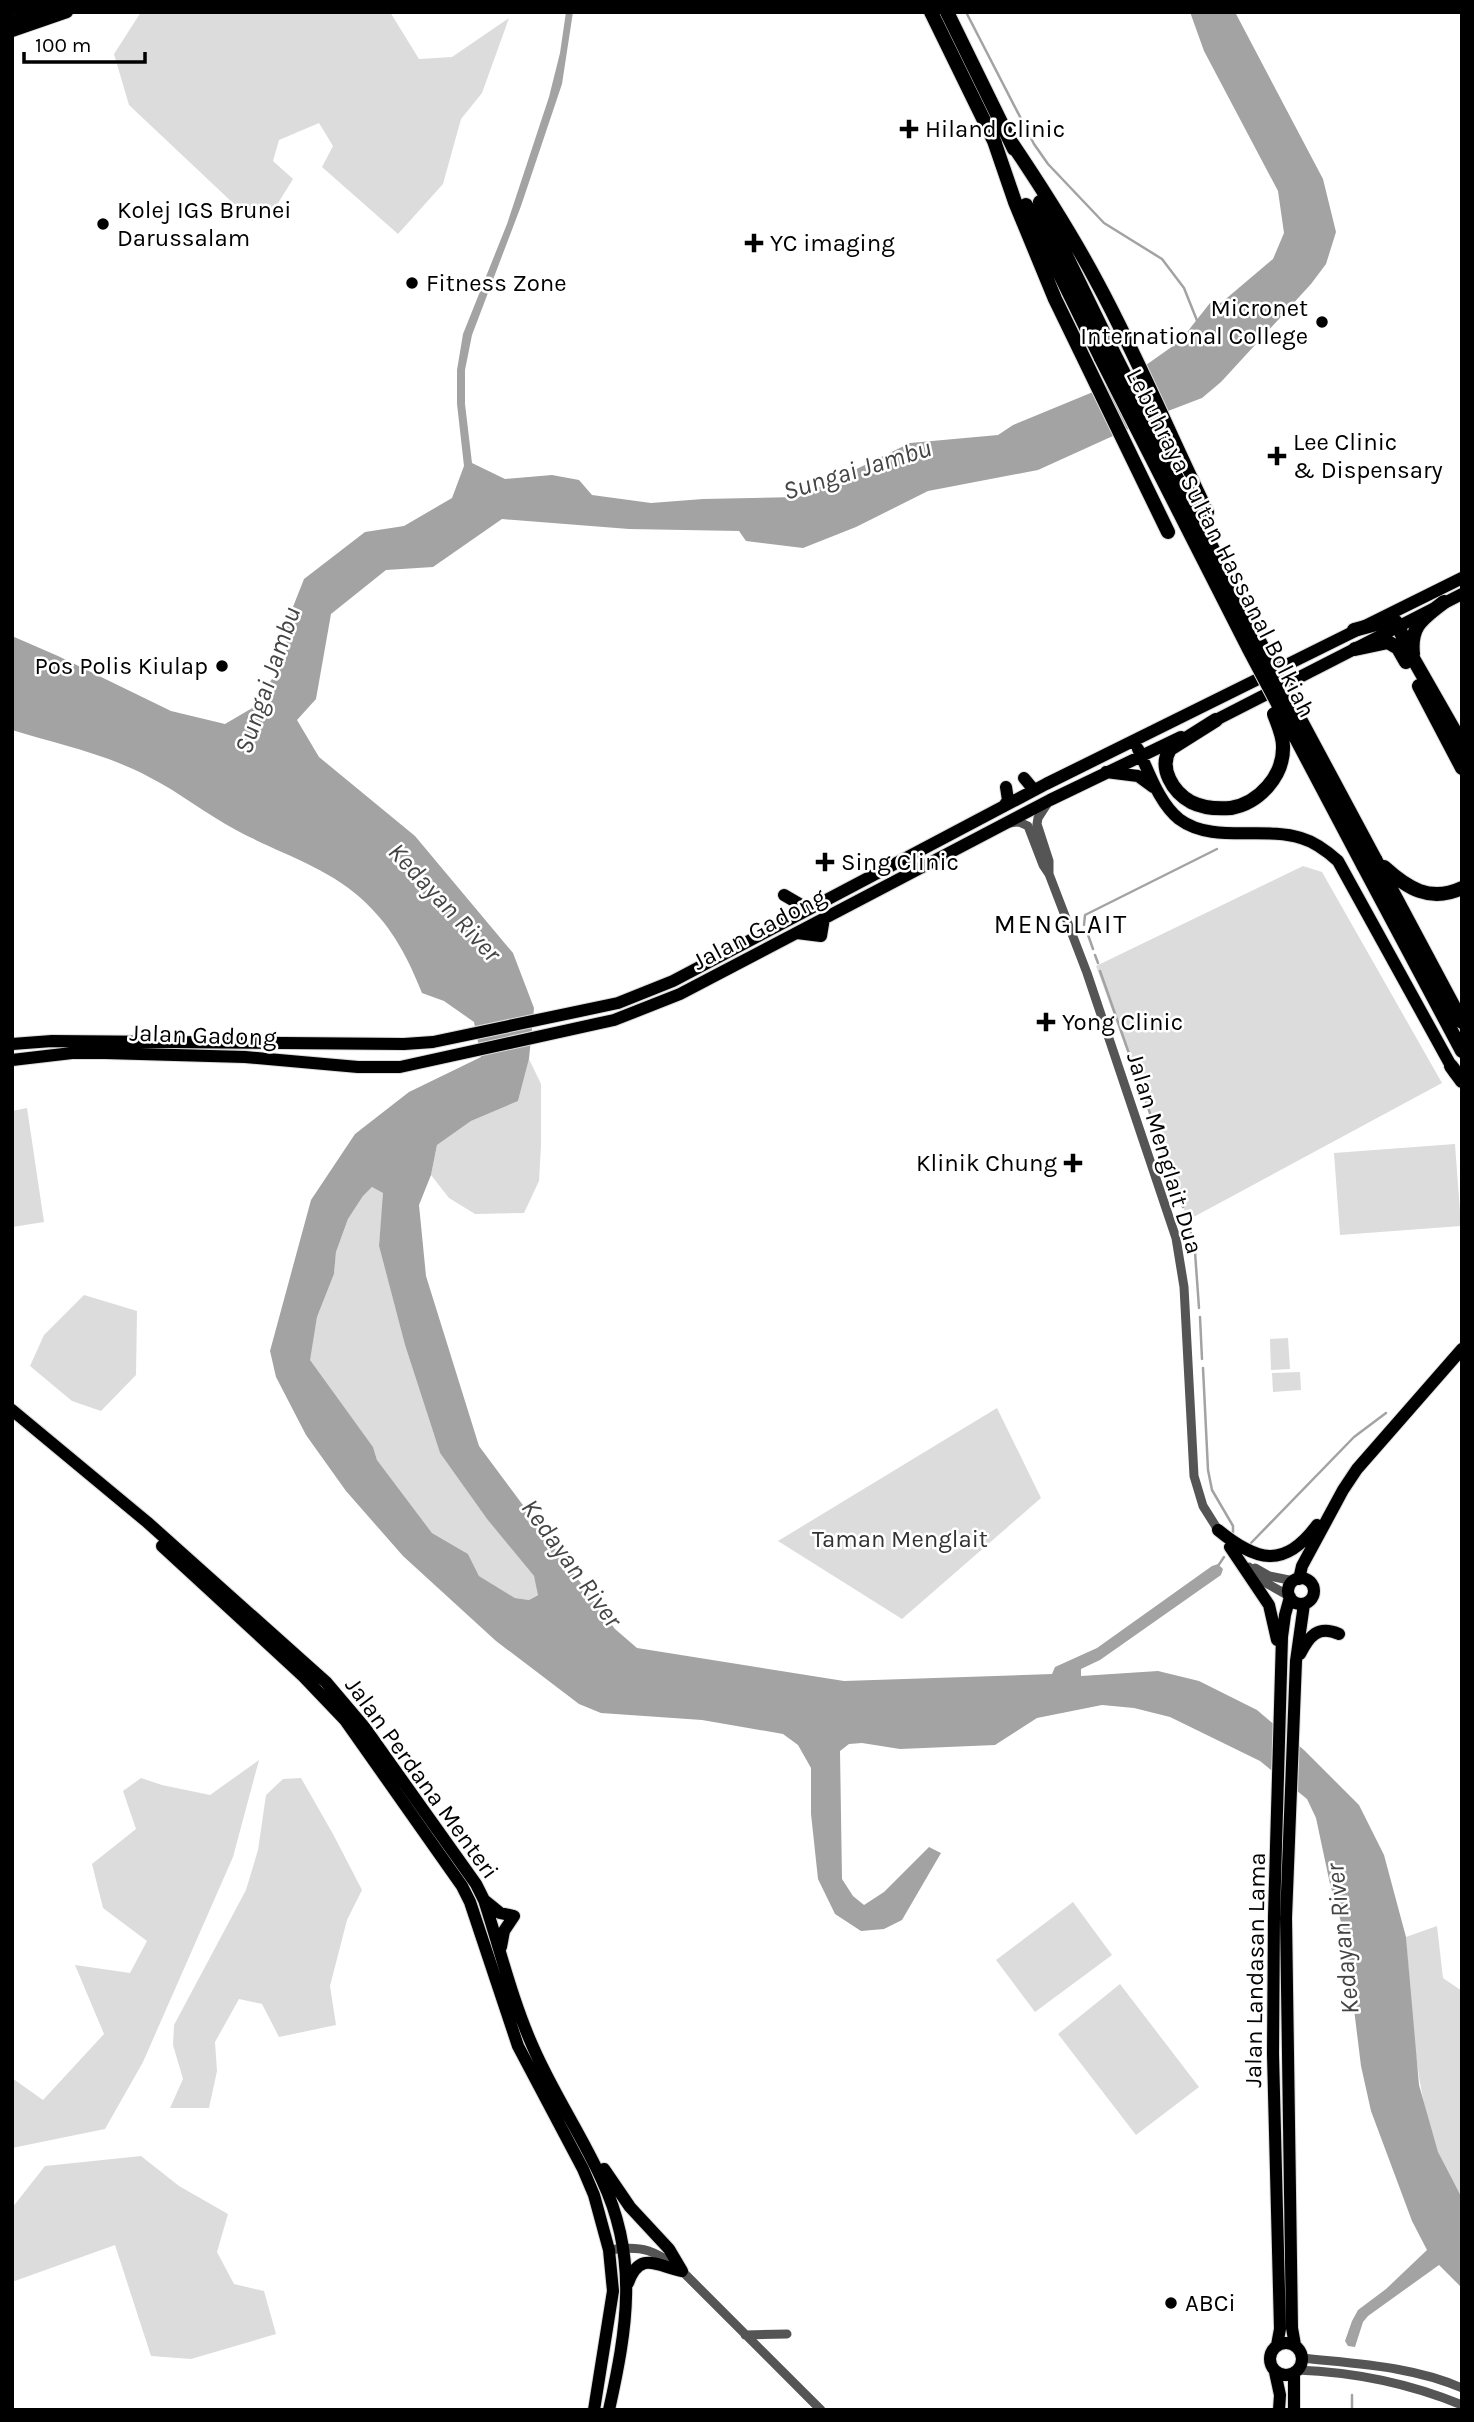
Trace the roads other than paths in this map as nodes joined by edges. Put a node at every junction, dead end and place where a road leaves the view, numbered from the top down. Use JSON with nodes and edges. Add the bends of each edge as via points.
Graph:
{"nodes":[{"id":1,"x":44,"y":12,"type":"edge"},
{"id":2,"x":67,"y":12,"type":"edge"},
{"id":3,"x":929,"y":12,"type":"edge"},
{"id":4,"x":949,"y":12,"type":"edge"},
{"id":5,"x":12,"y":21,"type":"edge"},
{"id":6,"x":12,"y":31,"type":"edge"},
{"id":7,"x":992,"y":135,"type":"junction"},
{"id":8,"x":1011,"y":142,"type":"junction"},
{"id":9,"x":1107,"y":355,"type":"junction"},
{"id":10,"x":1206,"y":512,"type":"dead end"},
{"id":11,"x":1168,"y":532,"type":"dead end"},
{"id":12,"x":1462,"y":578,"type":"edge"},
{"id":13,"x":1462,"y":594,"type":"edge"},
{"id":14,"x":1444,"y":603,"type":"junction"},
{"id":15,"x":1398,"y":626,"type":"junction"},
{"id":16,"x":1354,"y":630,"type":"junction"},
{"id":17,"x":1355,"y":649,"type":"junction"},
{"id":18,"x":1414,"y":660,"type":"junction"},
{"id":19,"x":1258,"y":666,"type":"junction"},
{"id":20,"x":1216,"y":719,"type":"junction"},
{"id":21,"x":1133,"y":740,"type":"junction"},
{"id":22,"x":1462,"y":744,"type":"edge"},
{"id":23,"x":1140,"y":755,"type":"junction"},
{"id":24,"x":1462,"y":768,"type":"edge"},
{"id":25,"x":1105,"y":772,"type":"junction"},
{"id":26,"x":1024,"y":778,"type":"dead end"},
{"id":27,"x":1006,"y":787,"type":"dead end"},
{"id":28,"x":1034,"y":790,"type":"junction"},
{"id":29,"x":1159,"y":792,"type":"junction"},
{"id":30,"x":1050,"y":800,"type":"junction"},
{"id":31,"x":1004,"y":806,"type":"junction"},
{"id":32,"x":1008,"y":822,"type":"junction"},
{"id":33,"x":1369,"y":862,"type":"junction"},
{"id":34,"x":1049,"y":874,"type":"junction"},
{"id":35,"x":1462,"y":888,"type":"edge"},
{"id":36,"x":808,"y":909,"type":"junction"},
{"id":37,"x":790,"y":919,"type":"junction"},
{"id":38,"x":1462,"y":1022,"type":"edge"},
{"id":39,"x":244,"y":1042,"type":"junction"},
{"id":40,"x":12,"y":1044,"type":"edge"},
{"id":41,"x":1462,"y":1051,"type":"edge"},
{"id":42,"x":245,"y":1057,"type":"junction"},
{"id":43,"x":12,"y":1060,"type":"edge"},
{"id":44,"x":1451,"y":1066,"type":"joint"},
{"id":45,"x":1462,"y":1084,"type":"edge"},
{"id":46,"x":1462,"y":1349,"type":"edge"},
{"id":47,"x":12,"y":1409,"type":"edge"},
{"id":48,"x":12,"y":1420,"type":"edge"},
{"id":49,"x":1343,"y":1489,"type":"junction"},
{"id":50,"x":1218,"y":1530,"type":"junction"},
{"id":51,"x":1230,"y":1547,"type":"junction"},
{"id":52,"x":1247,"y":1564,"type":"junction"},
{"id":53,"x":1296,"y":1580,"type":"junction"},
{"id":54,"x":1290,"y":1597,"type":"junction"},
{"id":55,"x":1304,"y":1604,"type":"junction"},
{"id":56,"x":1339,"y":1634,"type":"dead end"},
{"id":57,"x":1296,"y":1661,"type":"junction"},
{"id":58,"x":1281,"y":1665,"type":"junction"},
{"id":59,"x":484,"y":1900,"type":"junction"},
{"id":60,"x":500,"y":1950,"type":"junction"},
{"id":61,"x":579,"y":2134,"type":"junction"},
{"id":62,"x":624,"y":2248,"type":"junction"},
{"id":63,"x":609,"y":2250,"type":"junction"},
{"id":64,"x":682,"y":2271,"type":"junction"},
{"id":65,"x":627,"y":2285,"type":"junction"},
{"id":66,"x":787,"y":2334,"type":"dead end"},
{"id":67,"x":745,"y":2335,"type":"junction"},
{"id":68,"x":1277,"y":2345,"type":"junction"},
{"id":69,"x":1295,"y":2345,"type":"junction"},
{"id":70,"x":1298,"y":2367,"type":"junction"},
{"id":71,"x":1275,"y":2372,"type":"junction"},
{"id":72,"x":1462,"y":2388,"type":"edge"},
{"id":73,"x":1462,"y":2405,"type":"edge"},
{"id":74,"x":594,"y":2410,"type":"edge"},
{"id":75,"x":609,"y":2410,"type":"edge"},
{"id":76,"x":821,"y":2410,"type":"edge"},
{"id":77,"x":1279,"y":2410,"type":"edge"},
{"id":78,"x":1294,"y":2410,"type":"edge"}],
"edges":[{"from":1,"to":5,"type":"main road"},
{"from":2,"to":6,"type":"main road"},
{"from":3,"to":7,"type":"highway","name":"Lebuhraya Sultan Hassanal Bolkiah"},
{"from":4,"to":8,"type":"highway","name":"Lebuhraya Sultan Hassanal Bolkiah"},
{"from":7,"to":9,"type":"highway","name":"Lebuhraya Sultan Hassanal Bolkiah"},
{"from":7,"to":11,"type":"highway","via":[[1055,299]]},
{"from":8,"to":9,"type":"highway","name":"Lebuhraya Sultan Hassanal Bolkiah"},
{"from":8,"to":10,"type":"highway","via":[[1089,267]]},
{"from":9,"to":19,"type":"highway","name":"Lebuhraya Sultan Hassanal Bolkiah","bridge":true},
{"from":9,"to":33,"type":"highway","name":"Lebuhraya Sultan Hassanal Bolkiah","bridge":true,"via":[[1279,680]]},
{"from":12,"to":16,"type":"main road","name":"Jalan Gadong"},
{"from":13,"to":14,"type":"main road","name":"Jalan Gadong"},
{"from":14,"to":15,"type":"main road","name":"Jalan Gadong"},
{"from":14,"to":18,"type":"highway","via":[[1415,628]]},
{"from":15,"to":16,"type":"highway","via":[[1391,620]]},
{"from":15,"to":17,"type":"main road","name":"Jalan Gadong"},
{"from":15,"to":18,"type":"highway"},
{"from":16,"to":21,"type":"main road","name":"Jalan Gadong"},
{"from":17,"to":20,"type":"main road","name":"Jalan Gadong"},
{"from":17,"to":24,"type":"highway","via":[[1381,642],[1398,648]]},
{"from":18,"to":22,"type":"highway"},
{"from":19,"to":20,"type":"highway","bridge":true,"via":[[1282,738],[1283,755],[1263,792],[1231,808],[1190,801],[1166,771],[1170,749]]},
{"from":19,"to":33,"type":"highway","name":"Lebuhraya Sultan Hassanal Bolkiah","bridge":true},
{"from":20,"to":23,"type":"main road","name":"Jalan Gadong"},
{"from":21,"to":23,"type":"main road"},
{"from":21,"to":28,"type":"main road","name":"Jalan Gadong"},
{"from":23,"to":25,"type":"main road","name":"Jalan Gadong"},
{"from":23,"to":29,"type":"main road"},
{"from":25,"to":29,"type":"main road","via":[[1138,776]]},
{"from":25,"to":30,"type":"main road","name":"Jalan Gadong"},
{"from":26,"to":28,"type":"main road"},
{"from":27,"to":31,"type":"main road"},
{"from":28,"to":31,"type":"main road","name":"Jalan Gadong"},
{"from":29,"to":44,"type":"main road","via":[[1189,825],[1302,838],[1338,861]]},
{"from":30,"to":32,"type":"main road","name":"Jalan Gadong"},
{"from":30,"to":34,"type":"street","name":"Jalan Menglait Dua","via":[[1037,824]]},
{"from":31,"to":36,"type":"main road","name":"Jalan Gadong"},
{"from":32,"to":34,"type":"street","name":"Jalan Menglait Dua","via":[[1028,826]]},
{"from":32,"to":42,"type":"main road","name":"Jalan Gadong","via":[[824,918],[821,936],[795,933],[655,1006],[614,1020],[420,1064],[376,1068]]},
{"from":33,"to":35,"type":"highway","via":[[1414,891],[1438,895]]},
{"from":33,"to":38,"type":"highway","name":"Lebuhraya Sultan Hassanal Bolkiah"},
{"from":33,"to":41,"type":"highway","name":"Lebuhraya Sultan Hassanal Bolkiah"},
{"from":34,"to":50,"type":"street","name":"Jalan Menglait Dua","via":[[1176,1238],[1184,1287],[1194,1476],[1203,1507]]},
{"from":36,"to":37,"type":"main road","name":"Jalan Gadong"},
{"from":36,"to":37,"type":"main road","via":[[784,895]]},
{"from":37,"to":39,"type":"main road","name":"Jalan Gadong","via":[[662,986],[618,1003],[472,1035],[404,1044]]},
{"from":39,"to":40,"type":"main road","name":"Jalan Gadong"},
{"from":39,"to":42,"type":"main road"},
{"from":42,"to":43,"type":"main road","name":"Jalan Gadong","via":[[72,1053]]},
{"from":44,"to":45,"type":"highway"},
{"from":46,"to":49,"type":"main road"},
{"from":47,"to":59,"type":"main road","name":"Jalan Perdana Menteri","via":[[326,1682],[401,1777],[469,1871]]},
{"from":48,"to":63,"type":"main road","name":"Jalan Perdana Menteri","via":[[142,1528],[318,1690],[357,1735],[470,1902],[518,2046],[586,2175]]},
{"from":49,"to":50,"type":"main road","via":[[1307,1539],[1283,1555],[1252,1553]]},
{"from":49,"to":53,"type":"main road"},
{"from":50,"to":51,"type":"street","name":"Jalan Menglait Dua"},
{"from":51,"to":52,"type":"street","name":"Jalan Menglait Dua"},
{"from":51,"to":58,"type":"main road","via":[[1269,1605]]},
{"from":52,"to":53,"type":"street","name":"Jalan Menglait Dua","via":[[1269,1576]]},
{"from":52,"to":54,"type":"street","name":"Jalan Menglait Dua","via":[[1266,1583]]},
{"from":53,"to":54,"type":"main road","via":[[1289,1587]]},
{"from":53,"to":55,"type":"main road","via":[[1307,1580],[1313,1586],[1313,1595]]},
{"from":54,"to":55,"type":"main road"},
{"from":54,"to":58,"type":"main road","name":"Jalan Landasan Lama","via":[[1284,1615]]},
{"from":55,"to":57,"type":"main road","name":"Jalan Landasan Lama"},
{"from":56,"to":57,"type":"main road","via":[[1315,1632]]},
{"from":57,"to":69,"type":"main road","name":"Jalan Landasan Lama","via":[[1286,1918]]},
{"from":58,"to":68,"type":"main road","name":"Jalan Landasan Lama","via":[[1273,2040]]},
{"from":59,"to":60,"type":"main road","name":"Jalan Perdana Menteri"},
{"from":59,"to":60,"type":"main road","via":[[499,1913],[514,1916],[504,1931]]},
{"from":60,"to":61,"type":"main road","name":"Jalan Perdana Menteri","via":[[530,2040]]},
{"from":61,"to":62,"type":"main road","name":"Jalan Perdana Menteri","via":[[611,2200]]},
{"from":61,"to":64,"type":"main road"},
{"from":62,"to":63,"type":"street"},
{"from":62,"to":64,"type":"street","via":[[662,2255]]},
{"from":62,"to":65,"type":"main road","name":"Jalan Perdana Menteri"},
{"from":63,"to":74,"type":"main road","name":"Jalan Perdana Menteri","via":[[613,2291]]},
{"from":64,"to":65,"type":"main road","via":[[647,2262],[636,2267]]},
{"from":64,"to":67,"type":"street"},
{"from":65,"to":75,"type":"main road","name":"Jalan Perdana Menteri"},
{"from":66,"to":67,"type":"street"},
{"from":67,"to":76,"type":"street"},
{"from":68,"to":69,"type":"main road"},
{"from":68,"to":71,"type":"main road","via":[[1269,2356]]},
{"from":69,"to":70,"type":"main road"},
{"from":70,"to":71,"type":"main road","via":[[1284,2375]]},
{"from":70,"to":72,"type":"street","via":[[1400,2369]]},
{"from":70,"to":73,"type":"street","via":[[1397,2384]]},
{"from":70,"to":78,"type":"main road"},
{"from":71,"to":77,"type":"main road"}]}
